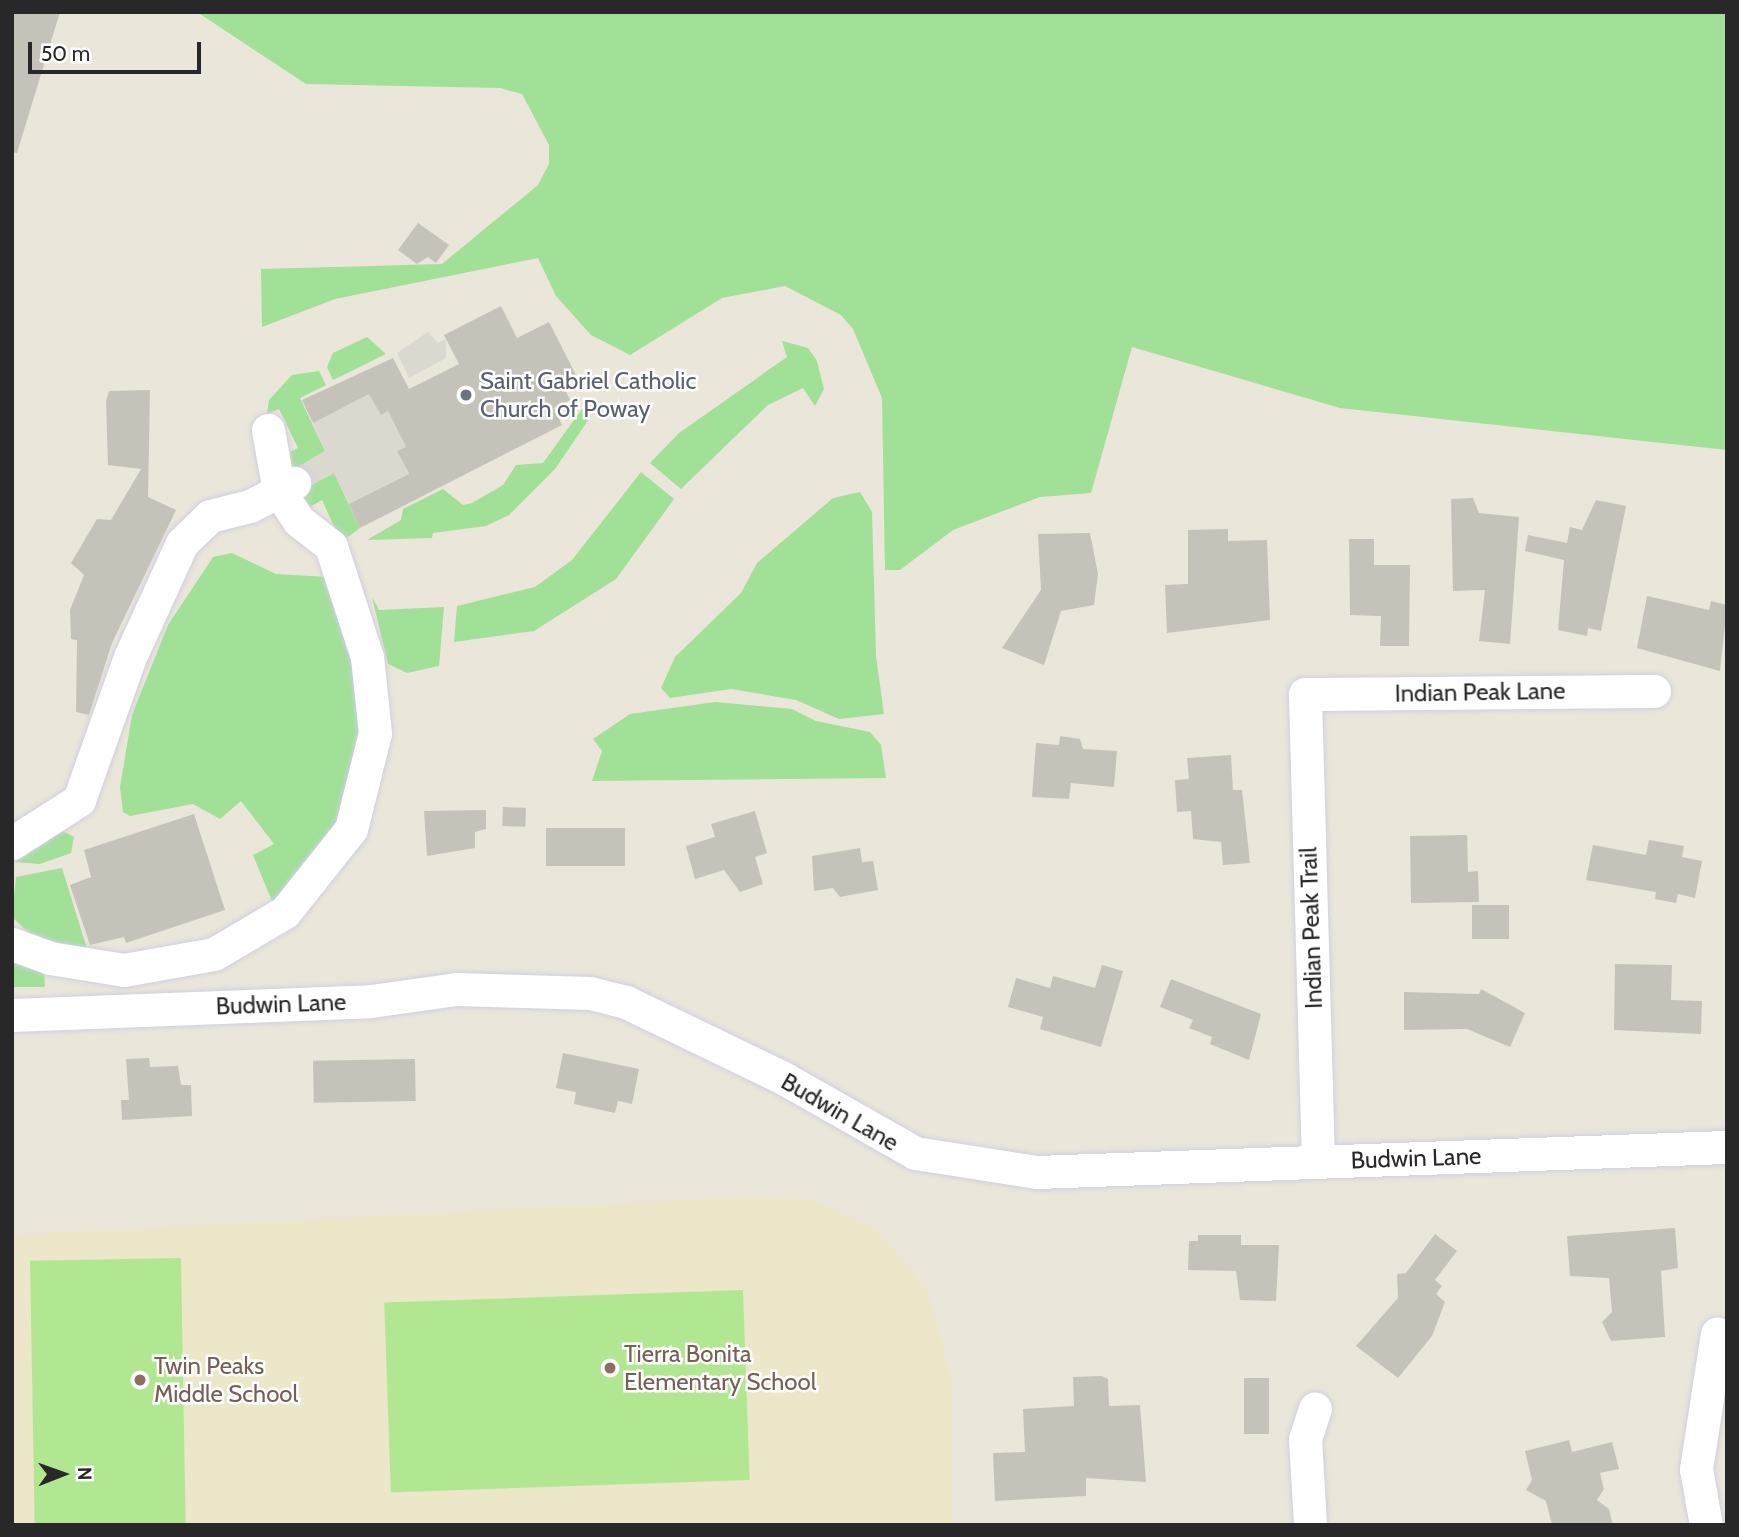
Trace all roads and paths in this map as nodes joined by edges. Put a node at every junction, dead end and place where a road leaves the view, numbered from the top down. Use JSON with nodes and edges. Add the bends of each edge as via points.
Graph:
{"nodes":[{"id":1,"x":268,"y":430,"type":"dead end"},
{"id":2,"x":286,"y":487,"type":"junction"},
{"id":3,"x":1654,"y":691,"type":"dead end"},
{"id":4,"x":1305,"y":694,"type":"joint"},
{"id":5,"x":12,"y":843,"type":"edge"},
{"id":6,"x":12,"y":944,"type":"edge"},
{"id":7,"x":12,"y":1015,"type":"edge"},
{"id":8,"x":1727,"y":1147,"type":"edge"},
{"id":9,"x":1318,"y":1162,"type":"junction"},
{"id":10,"x":1717,"y":1334,"type":"dead end"},
{"id":11,"x":1315,"y":1409,"type":"dead end"},
{"id":12,"x":1310,"y":1525,"type":"edge"},
{"id":13,"x":1706,"y":1525,"type":"edge"}],
"edges":[{"from":1,"to":2,"type":"street"},
{"from":2,"to":5,"type":"street","via":[[210,516],[182,543],[130,657],[79,800]]},
{"from":2,"to":6,"type":"street","via":[[299,521],[331,546],[374,698],[371,763],[351,829],[297,900],[229,947],[171,966],[83,965]]},
{"from":3,"to":4,"type":"street","name":"Indian Peak Lane"},
{"from":4,"to":9,"type":"street","name":"Indian Peak Trail"},
{"from":7,"to":9,"type":"street","name":"Budwin Lane","via":[[371,1001],[456,989],[590,993],[626,1002],[785,1079],[915,1153],[1037,1172]]},
{"from":8,"to":9,"type":"street","name":"Budwin Lane"},
{"from":10,"to":13,"type":"street","via":[[1696,1469]]},
{"from":11,"to":12,"type":"street","via":[[1305,1439]]}]}
